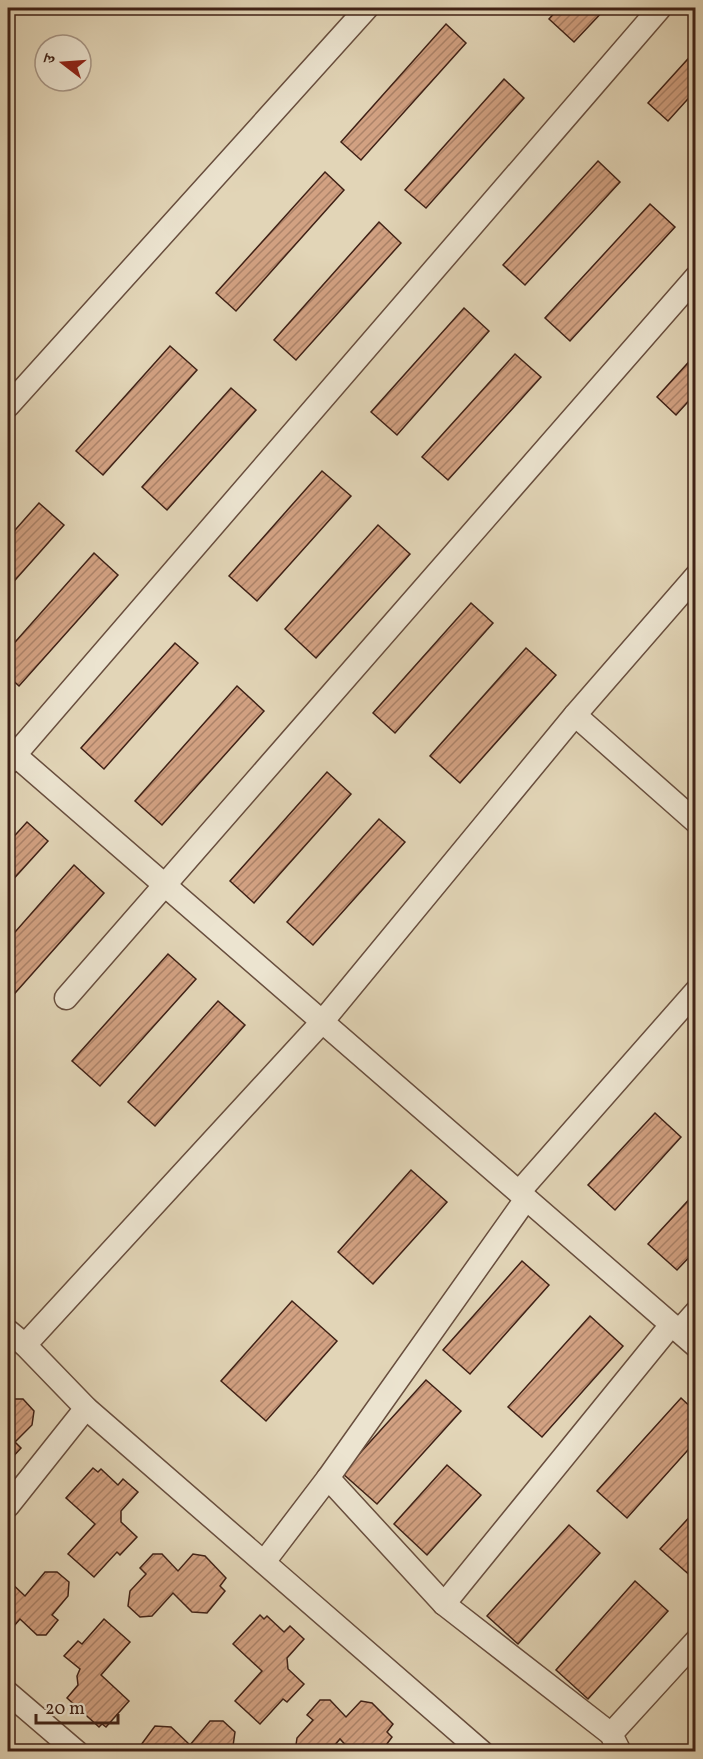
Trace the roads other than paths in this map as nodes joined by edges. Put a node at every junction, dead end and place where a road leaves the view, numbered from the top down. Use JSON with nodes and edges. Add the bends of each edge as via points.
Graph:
{"nodes":[{"id":1,"x":367,"y":8,"type":"edge"},
{"id":2,"x":660,"y":8,"type":"edge"},
{"id":3,"x":696,"y":277,"type":"edge"},
{"id":4,"x":8,"y":406,"type":"edge"},
{"id":5,"x":696,"y":576,"type":"edge"},
{"id":6,"x":575,"y":715,"type":"junction"},
{"id":7,"x":10,"y":755,"type":"edge"},
{"id":8,"x":696,"y":822,"type":"edge"},
{"id":9,"x":164,"y":885,"type":"junction"},
{"id":10,"x":696,"y":992,"type":"edge"},
{"id":11,"x":66,"y":998,"type":"dead end"},
{"id":12,"x":322,"y":1022,"type":"junction"},
{"id":13,"x":522,"y":1196,"type":"junction"},
{"id":14,"x":696,"y":1312,"type":"edge"},
{"id":15,"x":682,"y":1334,"type":"edge"},
{"id":16,"x":16,"y":1338,"type":"edge"},
{"id":17,"x":86,"y":1408,"type":"junction"},
{"id":18,"x":328,"y":1478,"type":"junction"},
{"id":19,"x":8,"y":1506,"type":"edge"},
{"id":20,"x":264,"y":1562,"type":"junction"},
{"id":21,"x":444,"y":1604,"type":"junction"},
{"id":22,"x":696,"y":1641,"type":"edge"},
{"id":23,"x":8,"y":1693,"type":"edge"},
{"id":24,"x":616,"y":1743,"type":"edge"},
{"id":25,"x":77,"y":1752,"type":"edge"},
{"id":26,"x":482,"y":1752,"type":"edge"}],
"edges":[{"from":1,"to":4,"type":"street"},
{"from":2,"to":7,"type":"street"},
{"from":3,"to":9,"type":"street"},
{"from":5,"to":6,"type":"street"},
{"from":6,"to":8,"type":"street"},
{"from":6,"to":12,"type":"street"},
{"from":7,"to":9,"type":"street"},
{"from":9,"to":11,"type":"street"},
{"from":9,"to":12,"type":"street"},
{"from":10,"to":13,"type":"street"},
{"from":12,"to":13,"type":"street"},
{"from":12,"to":16,"type":"street"},
{"from":13,"to":15,"type":"street"},
{"from":13,"to":18,"type":"street"},
{"from":14,"to":15,"type":"street"},
{"from":15,"to":21,"type":"street"},
{"from":16,"to":17,"type":"street"},
{"from":17,"to":19,"type":"street"},
{"from":17,"to":20,"type":"street"},
{"from":18,"to":20,"type":"street"},
{"from":18,"to":21,"type":"street"},
{"from":20,"to":26,"type":"street"},
{"from":21,"to":24,"type":"street"},
{"from":22,"to":24,"type":"street"},
{"from":23,"to":25,"type":"street"}]}
